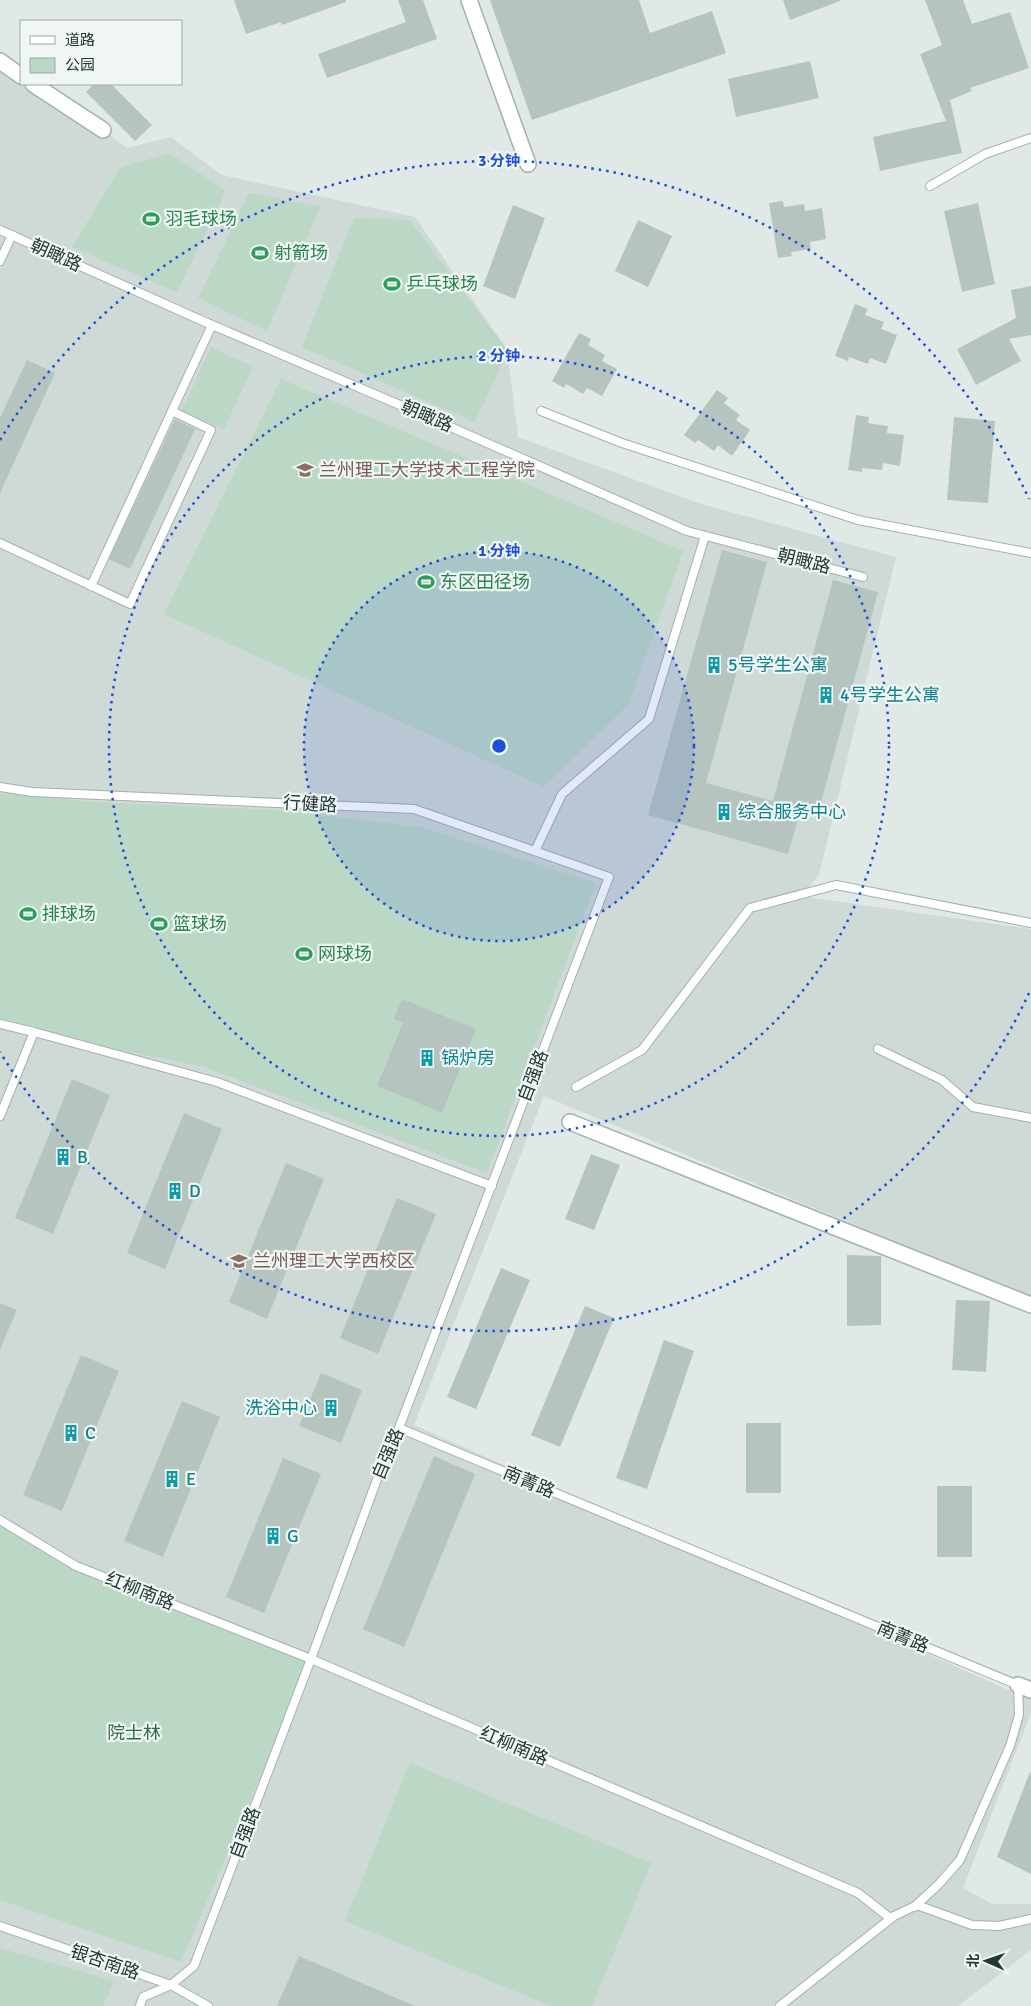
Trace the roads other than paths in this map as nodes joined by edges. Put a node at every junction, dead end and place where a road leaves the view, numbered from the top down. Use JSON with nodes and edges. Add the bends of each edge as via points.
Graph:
{"nodes":[{"id":1,"x":469,"y":0,"type":"edge"},
{"id":2,"x":0,"y":61,"type":"edge"},
{"id":3,"x":20,"y":75,"type":"edge"},
{"id":4,"x":36,"y":85,"type":"edge"},
{"id":5,"x":103,"y":130,"type":"dead end"},
{"id":6,"x":1031,"y":138,"type":"edge"},
{"id":7,"x":528,"y":164,"type":"dead end"},
{"id":8,"x":930,"y":186,"type":"dead end"},
{"id":9,"x":0,"y":230,"type":"edge"},
{"id":10,"x":12,"y":235,"type":"junction"},
{"id":11,"x":0,"y":261,"type":"edge"},
{"id":12,"x":212,"y":325,"type":"junction"},
{"id":13,"x":172,"y":411,"type":"junction"},
{"id":14,"x":541,"y":411,"type":"dead end"},
{"id":15,"x":705,"y":536,"type":"junction"},
{"id":16,"x":0,"y":543,"type":"edge"},
{"id":17,"x":1031,"y":553,"type":"edge"},
{"id":18,"x":863,"y":577,"type":"dead end"},
{"id":19,"x":91,"y":586,"type":"junction"},
{"id":20,"x":0,"y":787,"type":"edge"},
{"id":21,"x":535,"y":851,"type":"junction"},
{"id":22,"x":609,"y":877,"type":"joint"},
{"id":23,"x":1031,"y":923,"type":"edge"},
{"id":24,"x":0,"y":1024,"type":"edge"},
{"id":25,"x":34,"y":1032,"type":"junction"},
{"id":26,"x":878,"y":1049,"type":"dead end"},
{"id":27,"x":576,"y":1088,"type":"dead end"},
{"id":28,"x":0,"y":1116,"type":"edge"},
{"id":29,"x":1031,"y":1118,"type":"edge"},
{"id":30,"x":570,"y":1122,"type":"dead end"},
{"id":31,"x":492,"y":1186,"type":"junction"},
{"id":32,"x":1031,"y":1305,"type":"edge"},
{"id":33,"x":399,"y":1428,"type":"junction"},
{"id":34,"x":0,"y":1520,"type":"edge"},
{"id":35,"x":311,"y":1659,"type":"junction"},
{"id":36,"x":1024,"y":1688,"type":"edge"},
{"id":37,"x":917,"y":1905,"type":"junction"},
{"id":38,"x":890,"y":1918,"type":"junction"},
{"id":39,"x":1031,"y":1919,"type":"edge"},
{"id":40,"x":0,"y":1926,"type":"edge"},
{"id":41,"x":171,"y":1985,"type":"junction"},
{"id":42,"x":140,"y":2006,"type":"edge"},
{"id":43,"x":208,"y":2006,"type":"edge"},
{"id":44,"x":780,"y":2006,"type":"edge"}],
"edges":[{"from":1,"to":7,"type":"street"},
{"from":2,"to":3,"type":"street"},
{"from":4,"to":5,"type":"street"},
{"from":6,"to":8,"type":"lane","via":[[985,154]]},
{"from":9,"to":10,"type":"lane","name":"朝瞰路"},
{"from":10,"to":11,"type":"lane"},
{"from":10,"to":12,"type":"lane","name":"朝瞰路"},
{"from":12,"to":13,"type":"lane"},
{"from":12,"to":15,"type":"lane","name":"朝瞰路","via":[[686,531]]},
{"from":13,"to":19,"type":"lane"},
{"from":13,"to":19,"type":"lane","via":[[210,430],[130,604]]},
{"from":14,"to":17,"type":"lane","via":[[622,443],[858,520]]},
{"from":15,"to":18,"type":"lane","name":"朝瞰路"},
{"from":15,"to":21,"type":"lane","via":[[649,719],[562,794]]},
{"from":16,"to":19,"type":"lane"},
{"from":20,"to":21,"type":"lane","name":"行健路","via":[[41,792],[414,809]]},
{"from":21,"to":22,"type":"lane","name":"行健路"},
{"from":22,"to":31,"type":"lane","name":"自强路"},
{"from":23,"to":27,"type":"lane","via":[[836,885],[750,908],[642,1050]]},
{"from":24,"to":25,"type":"lane"},
{"from":25,"to":28,"type":"lane"},
{"from":25,"to":31,"type":"lane","via":[[217,1082]]},
{"from":26,"to":29,"type":"lane","via":[[942,1080],[973,1107]]},
{"from":30,"to":32,"type":"street"},
{"from":31,"to":33,"type":"lane","name":"自强路"},
{"from":33,"to":35,"type":"lane","name":"自强路"},
{"from":33,"to":36,"type":"lane","name":"南菁路"},
{"from":34,"to":35,"type":"lane","name":"红柳南路","via":[[76,1566]]},
{"from":35,"to":38,"type":"lane","name":"红柳南路","via":[[858,1893]]},
{"from":35,"to":41,"type":"lane","name":"自强路","via":[[194,1966]]},
{"from":36,"to":37,"type":"lane","name":"南菁路","via":[[1010,1746],[960,1860]]},
{"from":37,"to":38,"type":"lane","name":"南菁路"},
{"from":37,"to":39,"type":"lane","via":[[972,1925],[999,1926]]},
{"from":38,"to":44,"type":"lane","name":"南菁路"},
{"from":40,"to":41,"type":"lane","name":"银杏南路"},
{"from":41,"to":42,"type":"lane","name":"自强路","via":[[143,1997]]},
{"from":41,"to":43,"type":"lane","name":"银杏南路"}]}
